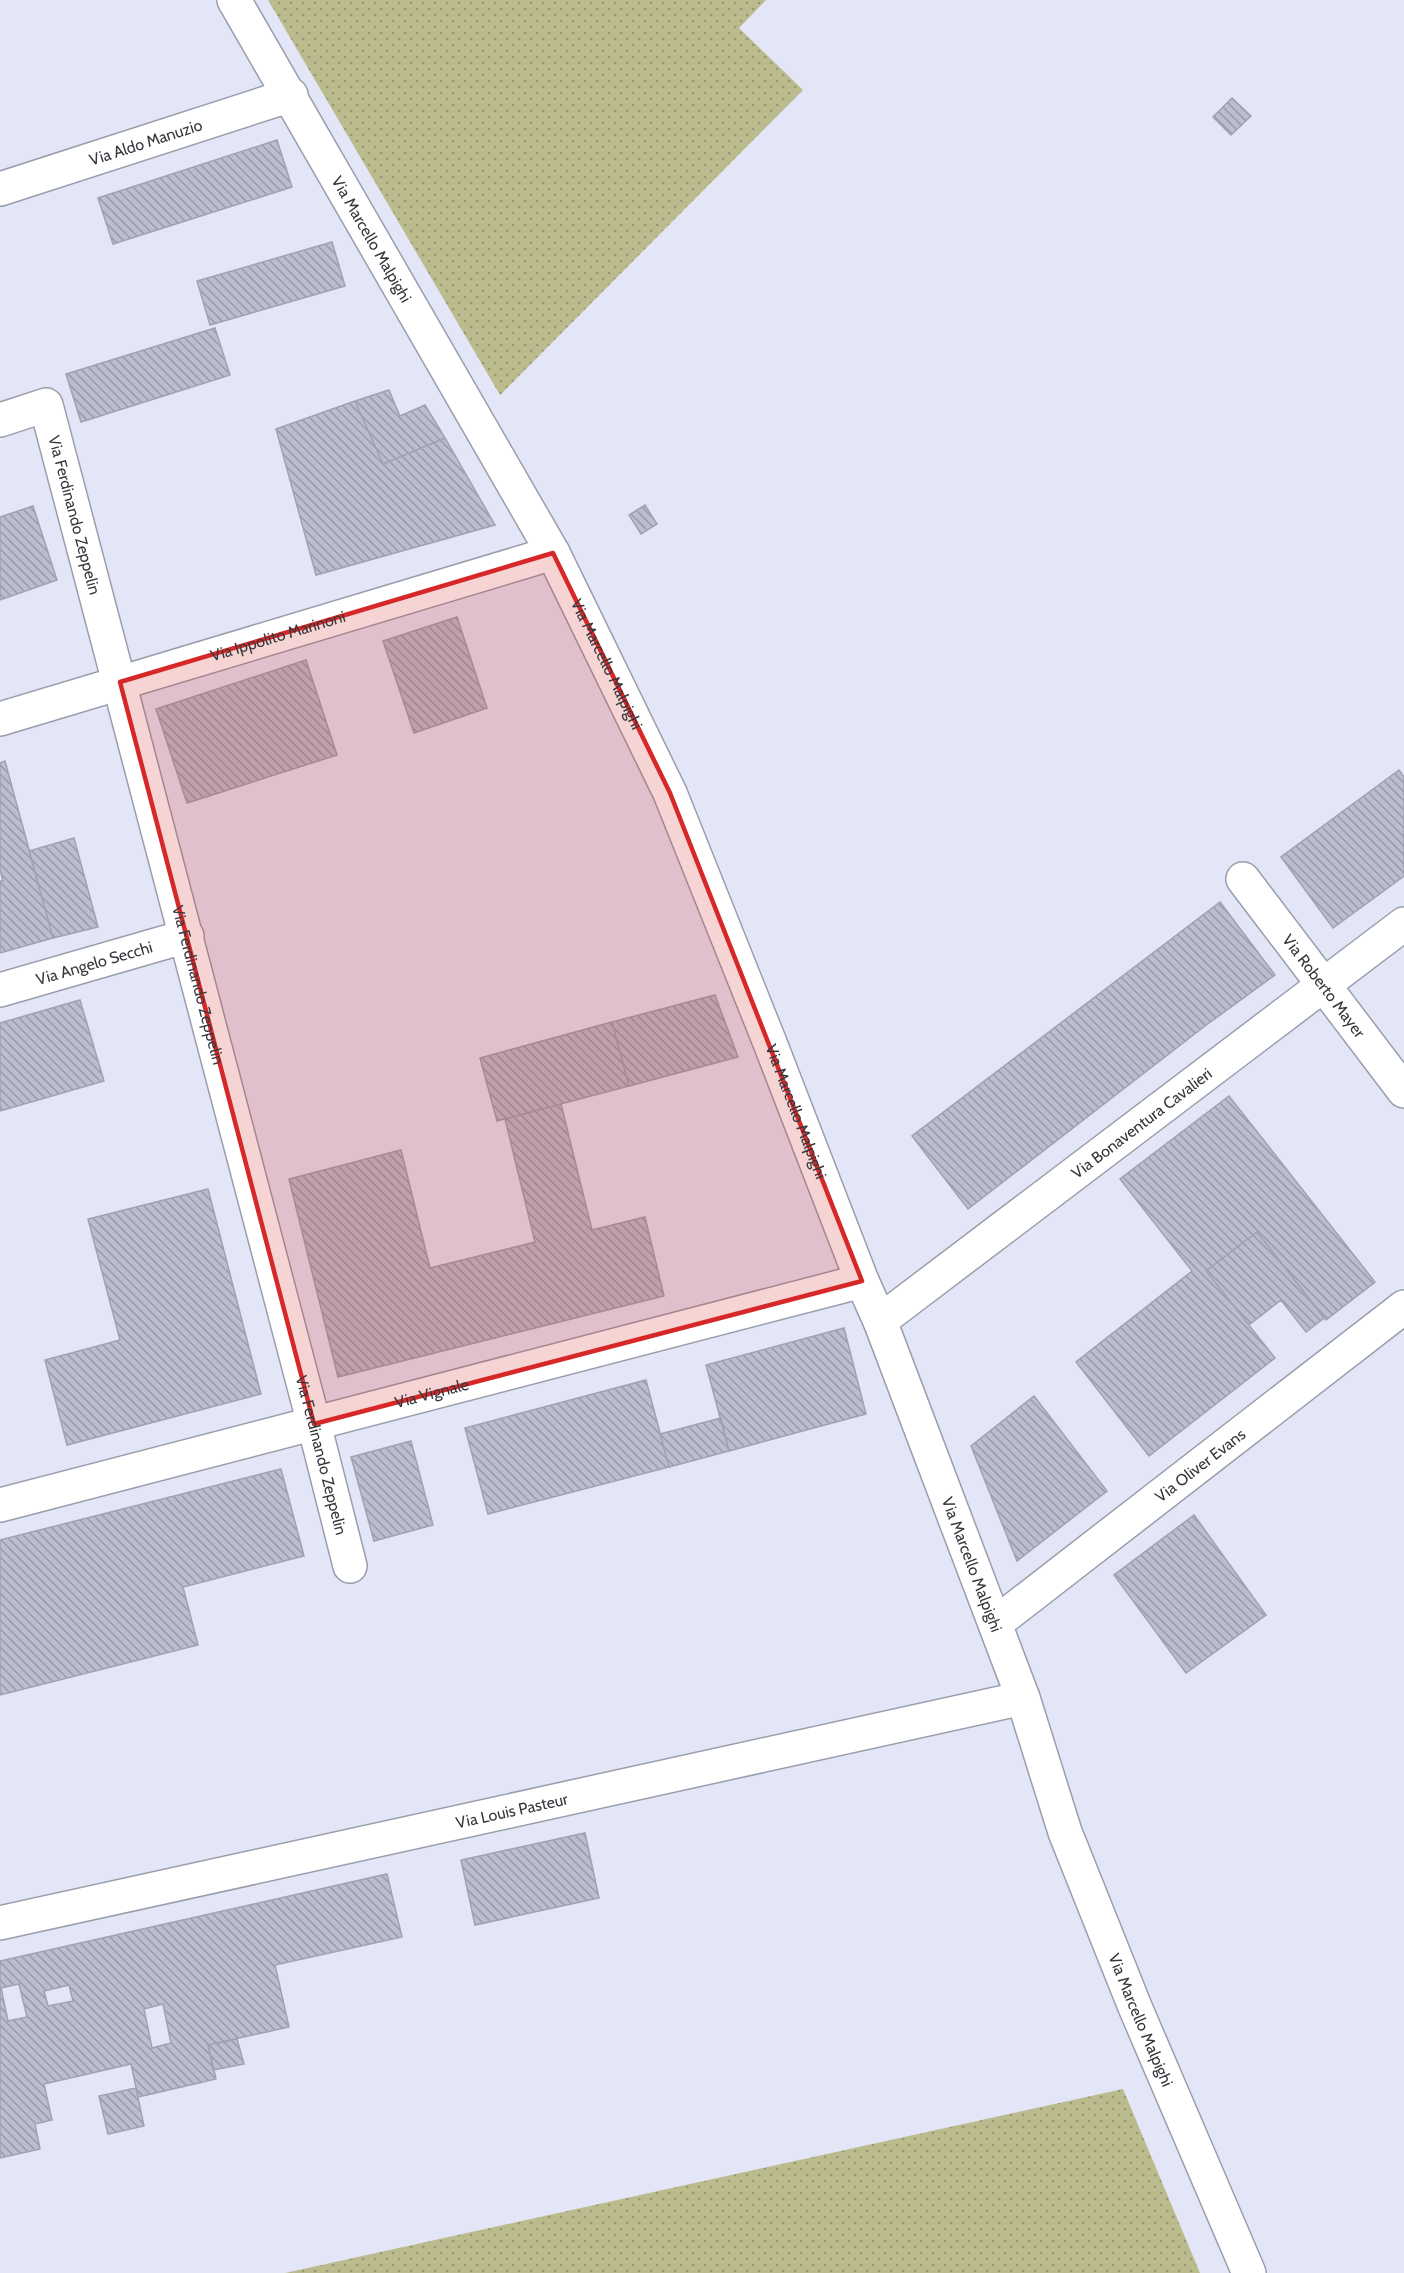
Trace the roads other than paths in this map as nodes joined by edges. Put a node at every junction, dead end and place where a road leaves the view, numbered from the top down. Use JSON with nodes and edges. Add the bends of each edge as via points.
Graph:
{"nodes":[{"id":1,"x":234,"y":0,"type":"edge"},
{"id":2,"x":291,"y":95,"type":"junction"},
{"id":3,"x":0,"y":189,"type":"edge"},
{"id":4,"x":0,"y":420,"type":"edge"},
{"id":5,"x":553,"y":553,"type":"junction"},
{"id":6,"x":120,"y":682,"type":"junction"},
{"id":7,"x":0,"y":719,"type":"edge"},
{"id":8,"x":1244,"y":879,"type":"dead end"},
{"id":9,"x":1404,"y":924,"type":"edge"},
{"id":10,"x":187,"y":936,"type":"junction"},
{"id":11,"x":1324,"y":986,"type":"junction"},
{"id":12,"x":0,"y":990,"type":"edge"},
{"id":13,"x":1404,"y":1091,"type":"edge"},
{"id":14,"x":862,"y":1281,"type":"junction"},
{"id":15,"x":1404,"y":1307,"type":"edge"},
{"id":16,"x":880,"y":1321,"type":"junction"},
{"id":17,"x":314,"y":1424,"type":"junction"},
{"id":18,"x":0,"y":1505,"type":"edge"},
{"id":19,"x":350,"y":1566,"type":"dead end"},
{"id":20,"x":996,"y":1623,"type":"junction"},
{"id":21,"x":1023,"y":1698,"type":"junction"},
{"id":22,"x":0,"y":1923,"type":"edge"},
{"id":23,"x":1249,"y":2273,"type":"edge"}],
"edges":[{"from":1,"to":2,"type":"street","name":"Via Marcello Malpighi"},
{"from":2,"to":3,"type":"street","name":"Via Aldo Manuzio"},
{"from":2,"to":5,"type":"street","name":"Via Marcello Malpighi"},
{"from":4,"to":6,"type":"street","name":"Via Ferdinando Zeppelin","via":[[46,405]]},
{"from":5,"to":6,"type":"street","name":"Via Ippolito Marinoni"},
{"from":5,"to":14,"type":"street","name":"Via Marcello Malpighi","via":[[670,793]]},
{"from":6,"to":7,"type":"street","name":"Via Ippolito Marinoni"},
{"from":6,"to":10,"type":"street","name":"Via Ferdinando Zeppelin"},
{"from":8,"to":11,"type":"street","name":"Via Roberto Mayer"},
{"from":9,"to":11,"type":"street","name":"Via Bonaventura Cavalieri"},
{"from":10,"to":12,"type":"street","name":"Via Angelo Secchi"},
{"from":10,"to":17,"type":"street","name":"Via Ferdinando Zeppelin"},
{"from":11,"to":13,"type":"street","name":"Via Roberto Mayer"},
{"from":11,"to":16,"type":"street","name":"Via Bonaventura Cavalieri"},
{"from":14,"to":16,"type":"street","name":"Via Marcello Malpighi"},
{"from":14,"to":17,"type":"street","name":"Via Vignale"},
{"from":15,"to":20,"type":"street","name":"Via Oliver Evans"},
{"from":16,"to":20,"type":"street","name":"Via Marcello Malpighi"},
{"from":17,"to":18,"type":"street","name":"Via Vignale"},
{"from":17,"to":19,"type":"street","name":"Via Ferdinando Zeppelin"},
{"from":20,"to":21,"type":"street","name":"Via Marcello Malpighi"},
{"from":21,"to":22,"type":"street","name":"Via Louis Pasteur"},
{"from":21,"to":23,"type":"street","name":"Via Marcello Malpighi","via":[[1065,1832]]}]}
